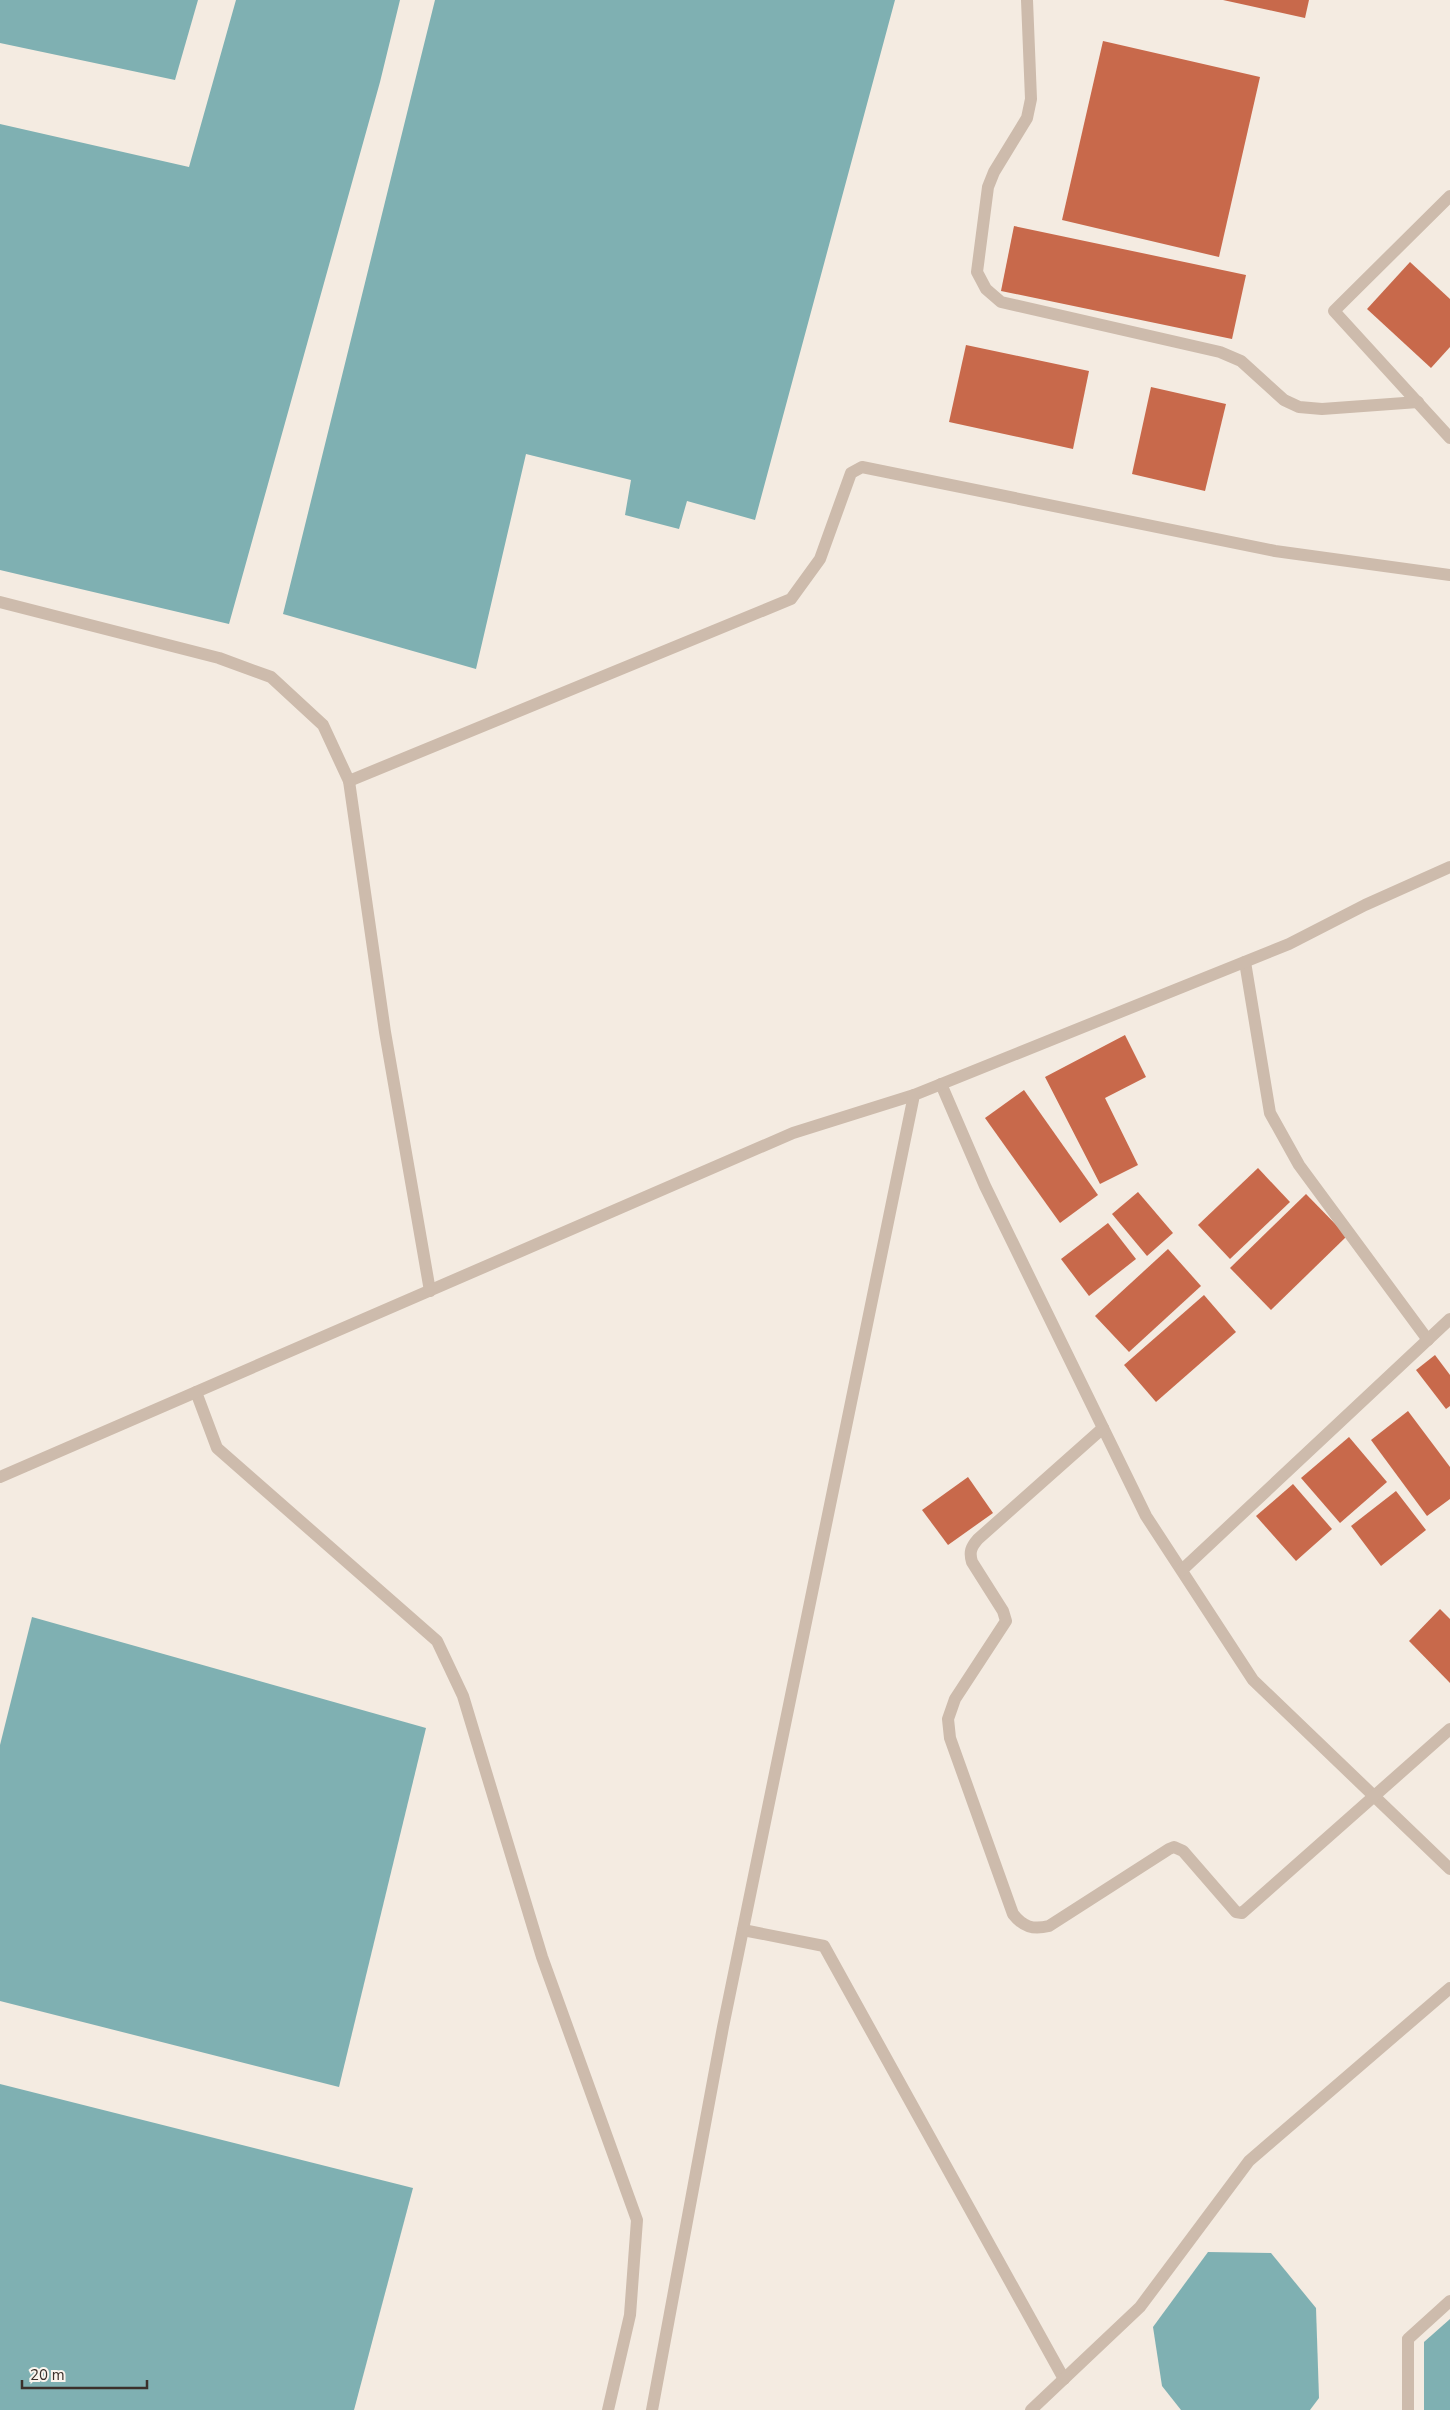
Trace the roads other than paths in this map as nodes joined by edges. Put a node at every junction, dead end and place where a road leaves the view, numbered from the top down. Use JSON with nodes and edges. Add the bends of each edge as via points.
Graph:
{"nodes":[{"id":1,"x":1027,"y":0,"type":"edge"},
{"id":2,"x":1450,"y":196,"type":"edge"},
{"id":3,"x":1418,"y":402,"type":"junction"},
{"id":4,"x":1450,"y":438,"type":"edge"},
{"id":5,"x":1450,"y":575,"type":"edge"},
{"id":6,"x":0,"y":602,"type":"edge"},
{"id":7,"x":350,"y":780,"type":"junction"},
{"id":8,"x":1450,"y":867,"type":"edge"},
{"id":9,"x":1245,"y":962,"type":"junction"},
{"id":10,"x":941,"y":1084,"type":"junction"},
{"id":11,"x":914,"y":1095,"type":"junction"},
{"id":12,"x":430,"y":1291,"type":"junction"},
{"id":13,"x":1450,"y":1319,"type":"edge"},
{"id":14,"x":1428,"y":1340,"type":"junction"},
{"id":15,"x":196,"y":1392,"type":"junction"},
{"id":16,"x":1103,"y":1428,"type":"junction"},
{"id":17,"x":0,"y":1477,"type":"edge"},
{"id":18,"x":1182,"y":1570,"type":"junction"},
{"id":19,"x":1450,"y":1729,"type":"edge"},
{"id":20,"x":1373,"y":1796,"type":"junction"},
{"id":21,"x":1450,"y":1870,"type":"edge"},
{"id":22,"x":743,"y":1930,"type":"junction"},
{"id":23,"x":1450,"y":1988,"type":"edge"},
{"id":24,"x":1450,"y":2301,"type":"edge"},
{"id":25,"x":1064,"y":2379,"type":"junction"},
{"id":26,"x":608,"y":2410,"type":"edge"},
{"id":27,"x":652,"y":2410,"type":"edge"},
{"id":28,"x":1031,"y":2410,"type":"edge"},
{"id":29,"x":1408,"y":2410,"type":"edge"}],
"edges":[{"from":1,"to":3,"type":"street","via":[[1031,100],[1027,118],[988,187],[977,272],[986,290],[1001,302],[1220,352],[1241,361],[1284,400],[1299,407],[1322,409]]},
{"from":2,"to":3,"type":"street","via":[[1334,311]]},
{"from":3,"to":4,"type":"street"},
{"from":5,"to":7,"type":"street","via":[[1275,551],[862,467],[851,473],[820,559],[791,599]]},
{"from":6,"to":7,"type":"street","via":[[219,658],[271,677],[323,725]]},
{"from":7,"to":12,"type":"street","via":[[385,1032]]},
{"from":8,"to":9,"type":"street"},
{"from":9,"to":10,"type":"street"},
{"from":9,"to":14,"type":"street","via":[[1270,1113],[1299,1165]]},
{"from":10,"to":11,"type":"street"},
{"from":10,"to":16,"type":"street","via":[[985,1186]]},
{"from":11,"to":12,"type":"street","via":[[793,1134]]},
{"from":11,"to":22,"type":"street"},
{"from":12,"to":15,"type":"street"},
{"from":13,"to":14,"type":"street"},
{"from":14,"to":18,"type":"street"},
{"from":15,"to":17,"type":"street"},
{"from":15,"to":26,"type":"street","via":[[217,1448],[437,1641],[463,1696],[542,1957],[637,2220],[630,2315]]},
{"from":16,"to":18,"type":"street","via":[[1146,1516]]},
{"from":16,"to":20,"type":"street","via":[[978,1539],[970,1554],[1006,1621],[955,1698],[948,1719],[950,1738],[1012,1914],[1029,1927],[1049,1926],[1174,1847],[1183,1851],[1236,1912],[1242,1914]]},
{"from":18,"to":20,"type":"street","via":[[1254,1680]]},
{"from":19,"to":20,"type":"street"},
{"from":20,"to":21,"type":"street"},
{"from":22,"to":25,"type":"street","via":[[824,1946]]},
{"from":22,"to":27,"type":"street","via":[[722,2027]]},
{"from":23,"to":25,"type":"street","via":[[1249,2161],[1140,2307]]},
{"from":24,"to":29,"type":"street","via":[[1408,2339]]},
{"from":25,"to":28,"type":"street"}]}
